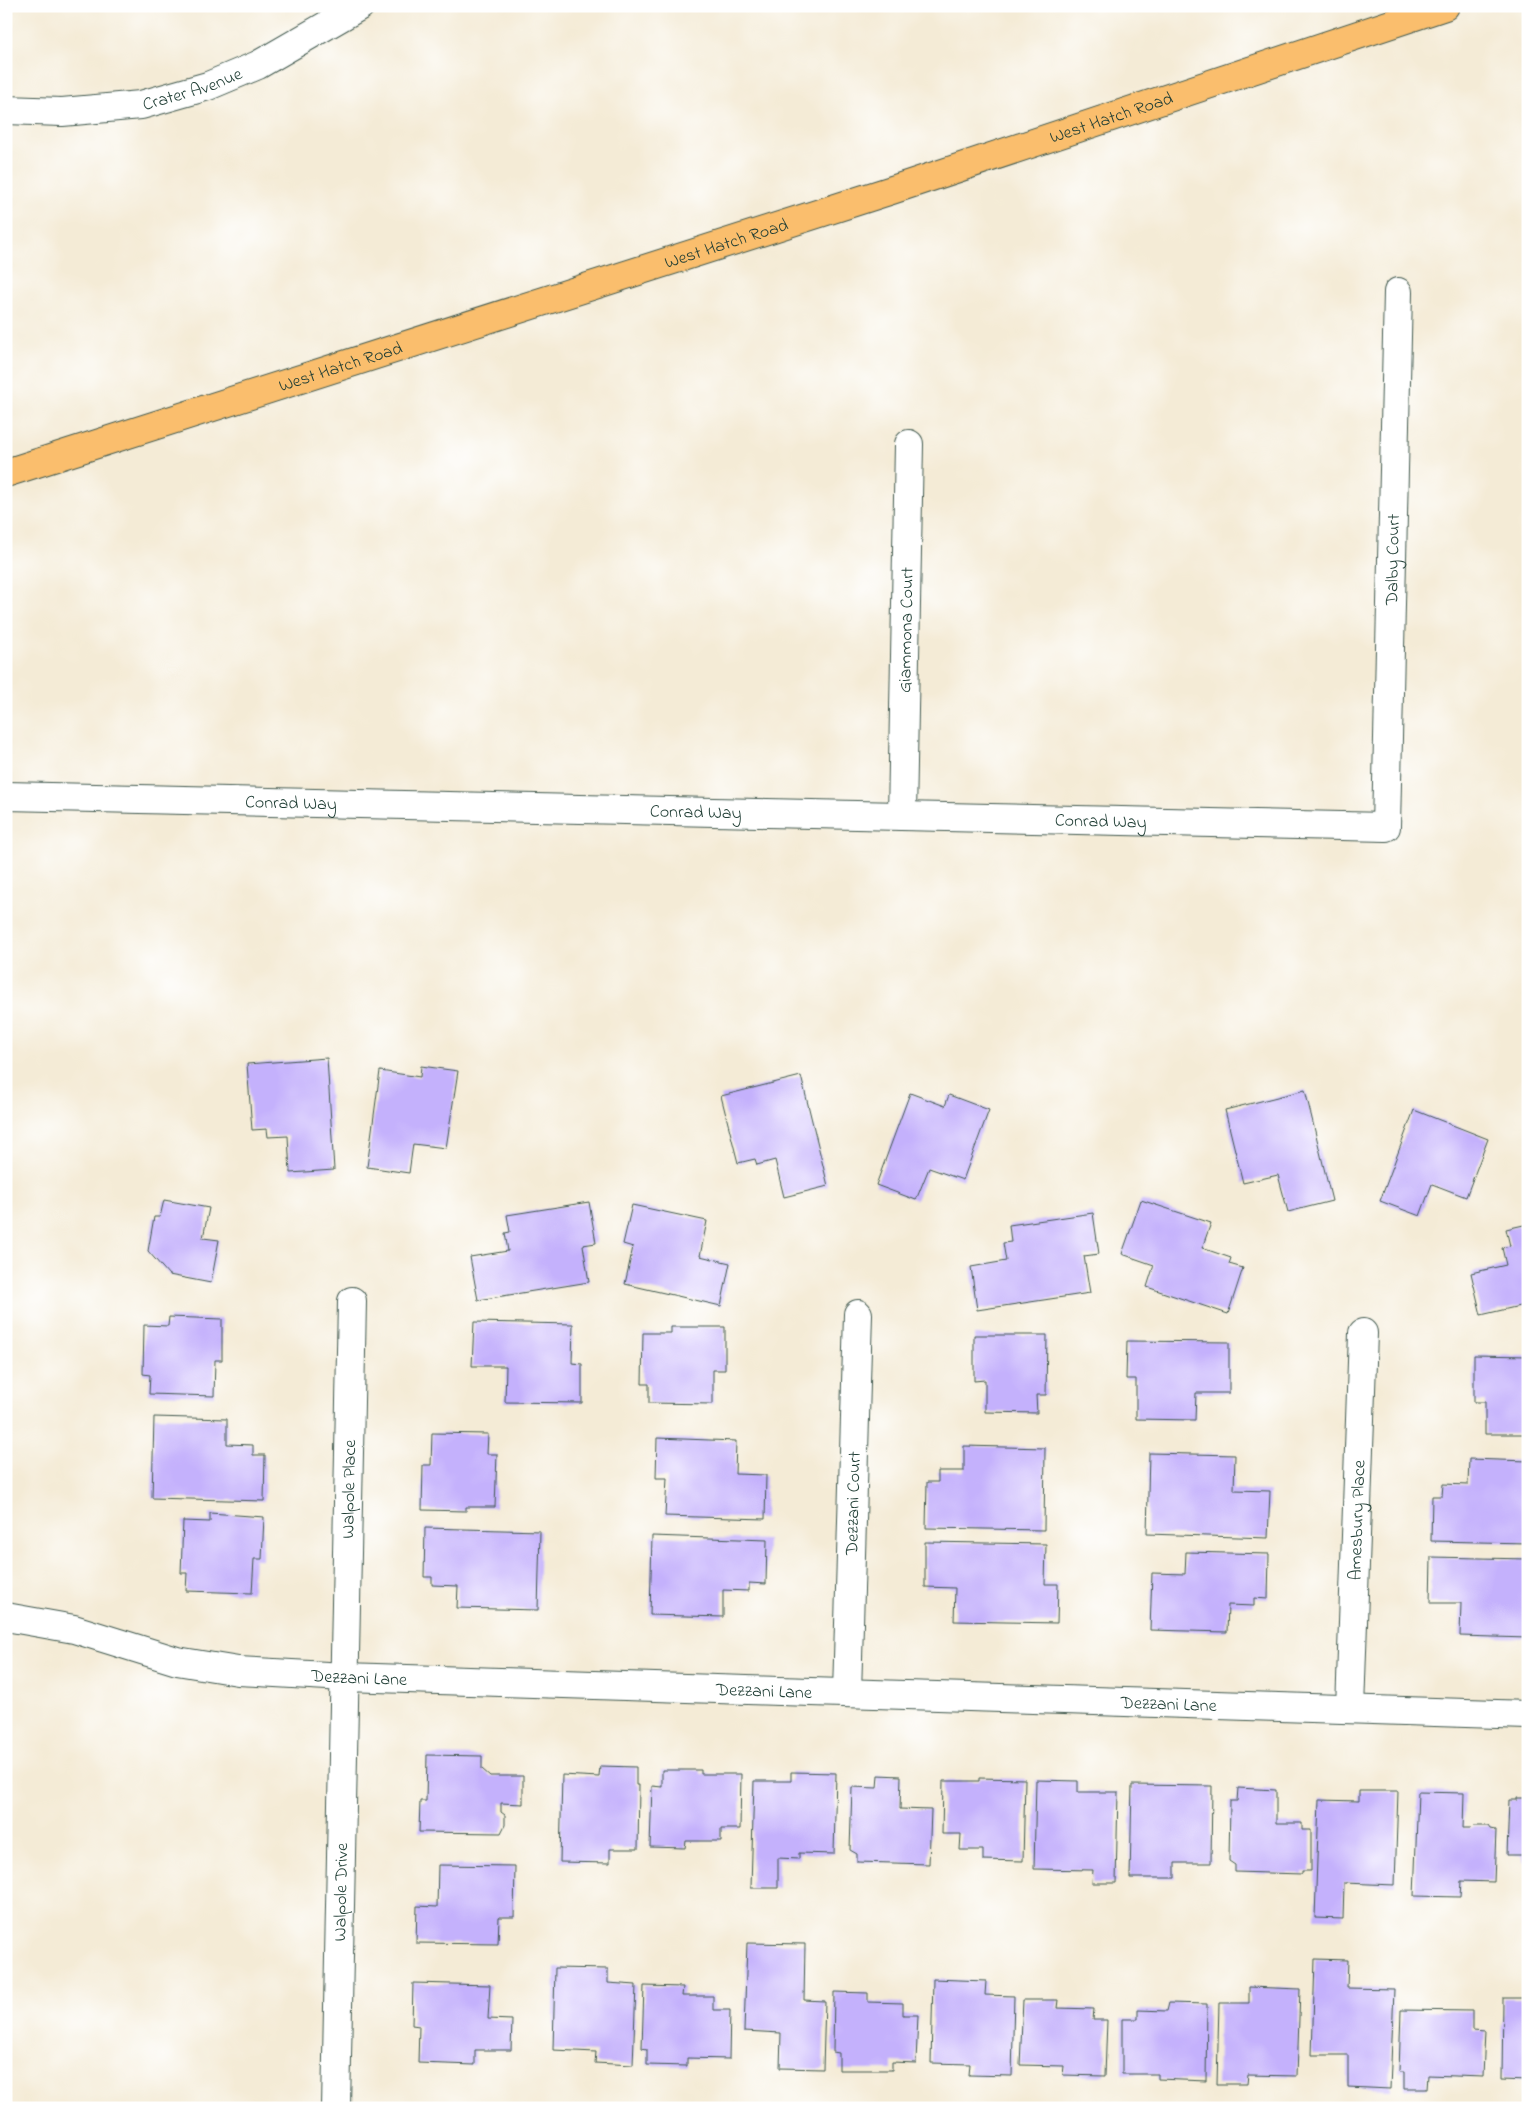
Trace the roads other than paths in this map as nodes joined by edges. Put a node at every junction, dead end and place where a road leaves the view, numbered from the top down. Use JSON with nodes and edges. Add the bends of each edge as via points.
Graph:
{"nodes":[{"id":1,"x":360,"y":6,"type":"edge"},
{"id":2,"x":1445,"y":6,"type":"edge"},
{"id":3,"x":6,"y":110,"type":"edge"},
{"id":4,"x":1398,"y":292,"type":"dead end"},
{"id":5,"x":910,"y":444,"type":"dead end"},
{"id":6,"x":6,"y":473,"type":"edge"},
{"id":7,"x":6,"y":796,"type":"edge"},
{"id":8,"x":902,"y":816,"type":"junction"},
{"id":9,"x":1386,"y":827,"type":"joint"},
{"id":10,"x":352,"y":1301,"type":"dead end"},
{"id":11,"x":858,"y":1314,"type":"dead end"},
{"id":12,"x":1362,"y":1332,"type":"dead end"},
{"id":13,"x":6,"y":1617,"type":"edge"},
{"id":14,"x":345,"y":1677,"type":"junction"},
{"id":15,"x":847,"y":1693,"type":"junction"},
{"id":16,"x":1350,"y":1709,"type":"junction"},
{"id":17,"x":1528,"y":1715,"type":"edge"},
{"id":18,"x":336,"y":2108,"type":"edge"}],
"edges":[{"from":1,"to":3,"type":"street","name":"Crater Avenue","via":[[258,65],[208,86],[141,105],[62,112]]},
{"from":2,"to":6,"type":"main road","name":"West Hatch Road","via":[[892,190]]},
{"from":4,"to":9,"type":"street","name":"Dalby Court"},
{"from":5,"to":8,"type":"street","name":"Giammona Court"},
{"from":7,"to":8,"type":"street","name":"Conrad Way"},
{"from":8,"to":9,"type":"street","name":"Conrad Way"},
{"from":10,"to":14,"type":"street","name":"Walpole Place"},
{"from":11,"to":15,"type":"street","name":"Dezzani Court"},
{"from":12,"to":16,"type":"street","name":"Amesbury Place"},
{"from":13,"to":14,"type":"street","name":"Dezzani Lane","via":[[74,1628],[177,1661],[238,1671]]},
{"from":14,"to":15,"type":"street","name":"Dezzani Lane"},
{"from":14,"to":18,"type":"street","name":"Walpole Drive"},
{"from":15,"to":16,"type":"street","name":"Dezzani Lane"},
{"from":16,"to":17,"type":"street","name":"Dezzani Lane"}]}
